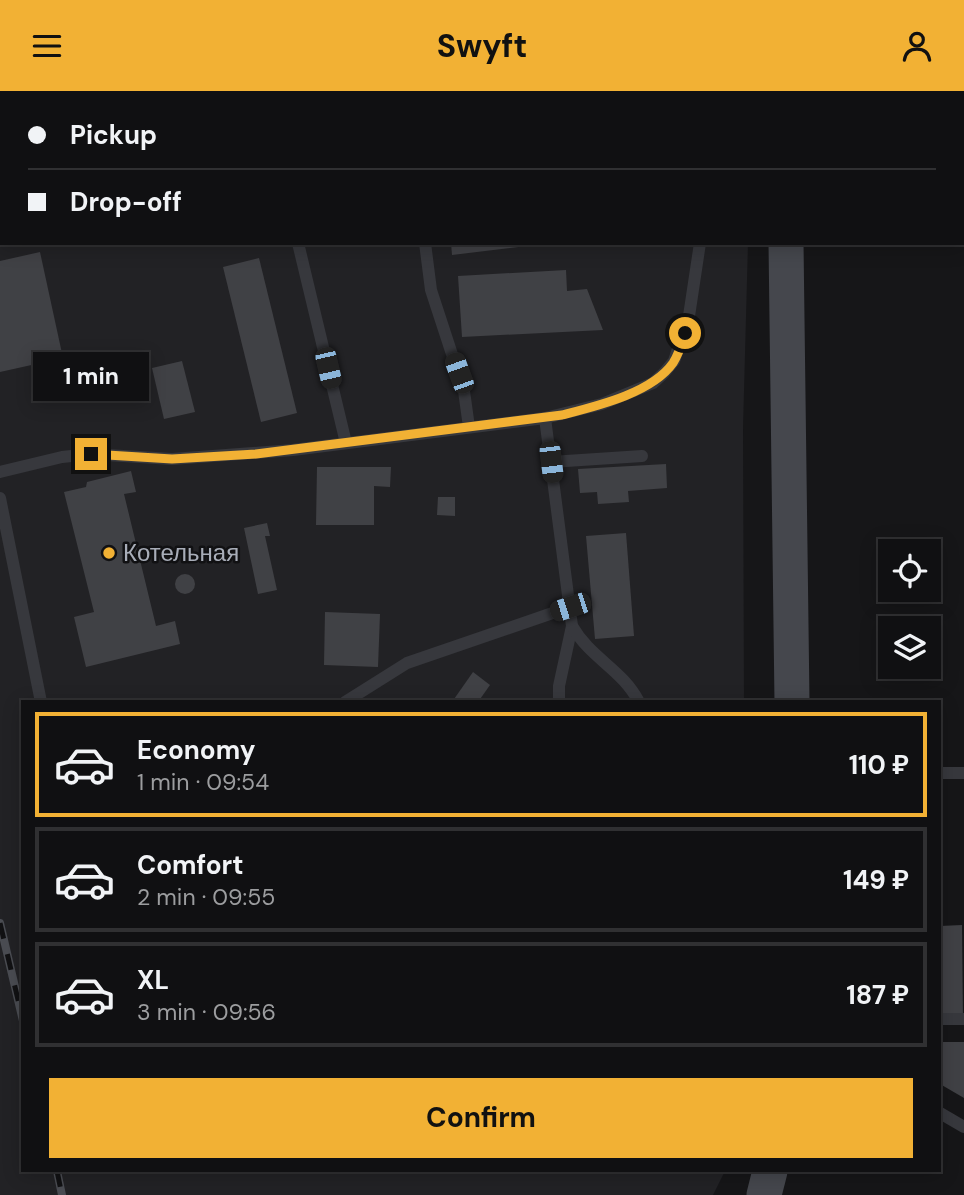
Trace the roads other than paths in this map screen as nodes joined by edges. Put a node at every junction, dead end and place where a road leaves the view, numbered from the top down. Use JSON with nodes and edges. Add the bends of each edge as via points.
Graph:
{"nodes":[{"id":1,"x":298,"y":245,"type":"edge"},
{"id":2,"x":425,"y":245,"type":"edge"},
{"id":3,"x":699,"y":245,"type":"edge"},
{"id":4,"x":786,"y":245,"type":"edge"},
{"id":5,"x":544,"y":418,"type":"junction"},
{"id":6,"x":468,"y":427,"type":"junction"},
{"id":7,"x":346,"y":443,"type":"junction"},
{"id":8,"x":642,"y":456,"type":"dead end"},
{"id":9,"x":551,"y":462,"type":"junction"},
{"id":10,"x":0,"y":472,"type":"edge"},
{"id":11,"x":0,"y":498,"type":"edge"},
{"id":12,"x":570,"y":607,"type":"junction"},
{"id":13,"x":572,"y":626,"type":"junction"},
{"id":14,"x":41,"y":700,"type":"edge"},
{"id":15,"x":348,"y":700,"type":"edge"},
{"id":16,"x":559,"y":700,"type":"edge"},
{"id":17,"x":638,"y":700,"type":"edge"},
{"id":18,"x":792,"y":700,"type":"edge"},
{"id":19,"x":941,"y":773,"type":"edge"},
{"id":20,"x":964,"y":773,"type":"edge"},
{"id":21,"x":941,"y":1019,"type":"edge"},
{"id":22,"x":964,"y":1019,"type":"edge"},
{"id":23,"x":941,"y":1114,"type":"edge"},
{"id":24,"x":964,"y":1127,"type":"edge"},
{"id":25,"x":771,"y":1172,"type":"edge"},
{"id":26,"x":764,"y":1195,"type":"edge"}],
"edges":[{"from":1,"to":7,"type":"lane"},
{"from":2,"to":6,"type":"lane","via":[[430,290],[464,391]]},
{"from":3,"to":5,"type":"lane","via":[[685,333],[664,373],[653,383],[602,404]]},
{"from":4,"to":18,"type":"main road"},
{"from":5,"to":6,"type":"lane"},
{"from":5,"to":9,"type":"lane"},
{"from":6,"to":7,"type":"lane"},
{"from":7,"to":10,"type":"lane","via":[[172,459],[91,454]]},
{"from":8,"to":9,"type":"lane"},
{"from":9,"to":12,"type":"lane"},
{"from":11,"to":14,"type":"lane"},
{"from":12,"to":13,"type":"lane"},
{"from":12,"to":15,"type":"lane","via":[[407,663]]},
{"from":13,"to":16,"type":"lane"},
{"from":13,"to":17,"type":"lane"},
{"from":19,"to":20,"type":"lane"},
{"from":21,"to":22,"type":"lane"},
{"from":23,"to":24,"type":"lane"},
{"from":25,"to":26,"type":"main road"}]}
